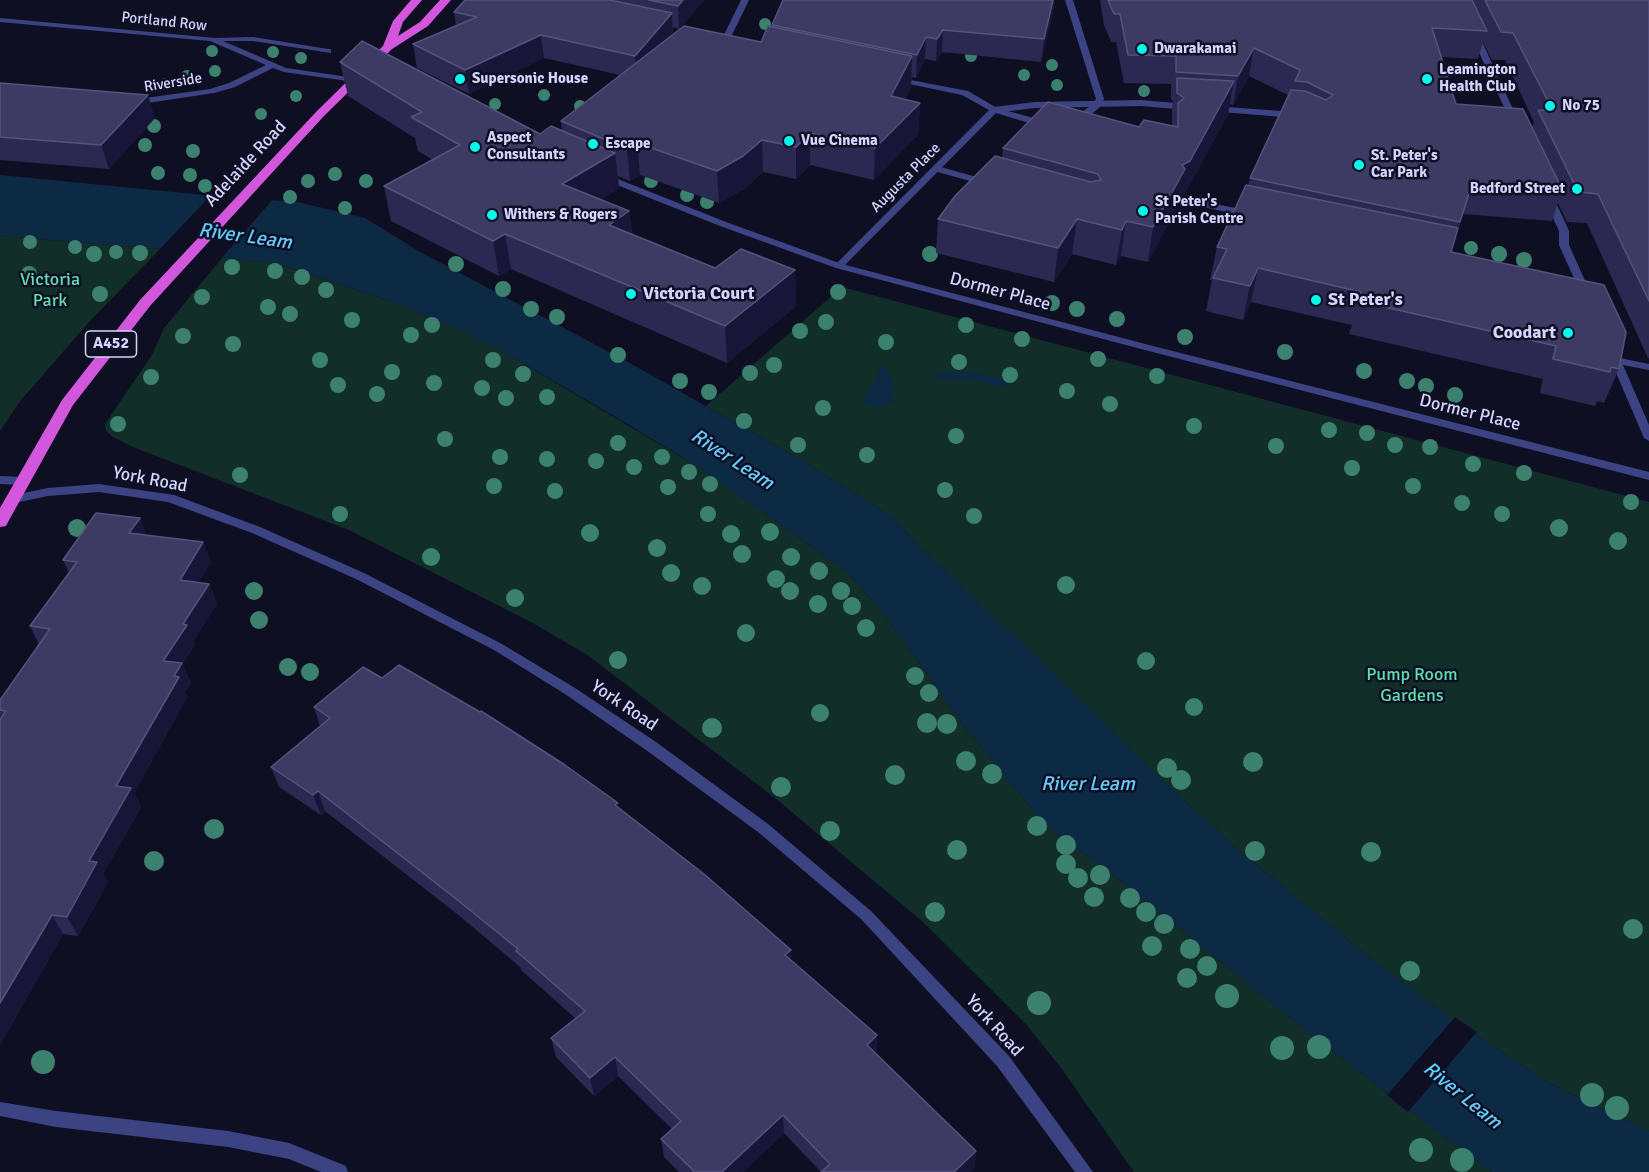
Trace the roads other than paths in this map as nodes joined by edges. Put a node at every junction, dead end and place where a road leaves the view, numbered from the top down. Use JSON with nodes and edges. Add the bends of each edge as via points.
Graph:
{"nodes":[{"id":1,"x":417,"y":0,"type":"edge"},
{"id":2,"x":446,"y":0,"type":"edge"},
{"id":3,"x":745,"y":0,"type":"edge"},
{"id":4,"x":1069,"y":0,"type":"edge"},
{"id":5,"x":0,"y":20,"type":"edge"},
{"id":6,"x":1468,"y":20,"type":"edge"},
{"id":7,"x":211,"y":39,"type":"junction"},
{"id":8,"x":713,"y":40,"type":"edge"},
{"id":9,"x":724,"y":43,"type":"junction"},
{"id":10,"x":734,"y":45,"type":"edge"},
{"id":11,"x":388,"y":48,"type":"junction"},
{"id":12,"x":328,"y":51,"type":"dead end"},
{"id":13,"x":274,"y":65,"type":"junction"},
{"id":14,"x":884,"y":76,"type":"edge"},
{"id":15,"x":355,"y":80,"type":"junction"},
{"id":16,"x":120,"y":102,"type":"edge"},
{"id":17,"x":1097,"y":105,"type":"junction"},
{"id":18,"x":994,"y":110,"type":"junction"},
{"id":19,"x":1307,"y":117,"type":"edge"},
{"id":20,"x":1051,"y":122,"type":"edge"},
{"id":21,"x":1090,"y":125,"type":"edge"},
{"id":22,"x":1516,"y":126,"type":"edge"},
{"id":23,"x":937,"y":169,"type":"junction"},
{"id":24,"x":600,"y":175,"type":"edge"},
{"id":25,"x":1000,"y":186,"type":"edge"},
{"id":26,"x":1545,"y":189,"type":"edge"},
{"id":27,"x":1183,"y":200,"type":"edge"},
{"id":28,"x":1263,"y":217,"type":"edge"},
{"id":29,"x":839,"y":266,"type":"junction"},
{"id":30,"x":1568,"y":281,"type":"edge"},
{"id":31,"x":1582,"y":284,"type":"junction"},
{"id":32,"x":1591,"y":304,"type":"edge"},
{"id":33,"x":1609,"y":346,"type":"edge"},
{"id":34,"x":1616,"y":360,"type":"junction"},
{"id":35,"x":1649,"y":367,"type":"edge"},
{"id":36,"x":1649,"y":438,"type":"edge"},
{"id":37,"x":1649,"y":476,"type":"edge"},
{"id":38,"x":0,"y":480,"type":"edge"},
{"id":39,"x":23,"y":481,"type":"junction"},
{"id":40,"x":14,"y":499,"type":"junction"},
{"id":41,"x":0,"y":522,"type":"edge"},
{"id":42,"x":0,"y":1109,"type":"edge"},
{"id":43,"x":340,"y":1172,"type":"edge"},
{"id":44,"x":1085,"y":1172,"type":"edge"}],
"edges":[{"from":1,"to":11,"type":"highway","name":"Adelaide Road","number":"A452","via":[[398,21]]},
{"from":2,"to":11,"type":"highway","name":"Adelaide Road","number":"A452","via":[[424,24]]},
{"from":3,"to":9,"type":"street"},
{"from":4,"to":17,"type":"street","via":[[1100,99]]},
{"from":5,"to":7,"type":"street","name":"Portland Row"},
{"from":6,"to":22,"type":"street"},
{"from":7,"to":12,"type":"street","via":[[254,39]]},
{"from":7,"to":13,"type":"street","name":"Portland Row"},
{"from":8,"to":9,"type":"street"},
{"from":9,"to":10,"type":"street"},
{"from":11,"to":15,"type":"highway","name":"Adelaide Road","number":"A452","via":[[373,70]]},
{"from":13,"to":15,"type":"street","name":"Portland Row","via":[[297,73]]},
{"from":13,"to":16,"type":"street","name":"Riverside","via":[[211,91]]},
{"from":14,"to":18,"type":"street","via":[[965,93]]},
{"from":15,"to":39,"type":"highway","name":"Adelaide Road","number":"A452","via":[[161,284],[67,403]]},
{"from":17,"to":18,"type":"street","via":[[1035,105]]},
{"from":17,"to":19,"type":"street","via":[[1203,105]]},
{"from":17,"to":21,"type":"street","via":[[1066,123]]},
{"from":18,"to":20,"type":"street"},
{"from":18,"to":23,"type":"street","name":"Augusta Place"},
{"from":23,"to":25,"type":"street"},
{"from":23,"to":29,"type":"street","name":"Augusta Place"},
{"from":24,"to":29,"type":"street","name":"Dormer Place"},
{"from":26,"to":31,"type":"street"},
{"from":27,"to":28,"type":"street"},
{"from":29,"to":37,"type":"street","name":"Dormer Place"},
{"from":30,"to":31,"type":"street"},
{"from":31,"to":32,"type":"street"},
{"from":33,"to":34,"type":"street"},
{"from":34,"to":35,"type":"street"},
{"from":34,"to":36,"type":"street"},
{"from":38,"to":39,"type":"street"},
{"from":39,"to":40,"type":"highway","name":"Adelaide Road","number":"A452"},
{"from":40,"to":41,"type":"highway","name":"Adelaide Road","number":"A452"},
{"from":40,"to":44,"type":"street","name":"York Road","via":[[99,488],[170,498],[256,530],[360,576],[498,647],[642,740],[763,828],[866,915],[1003,1060]]},
{"from":42,"to":43,"type":"street","via":[[228,1139],[289,1151]]}]}
